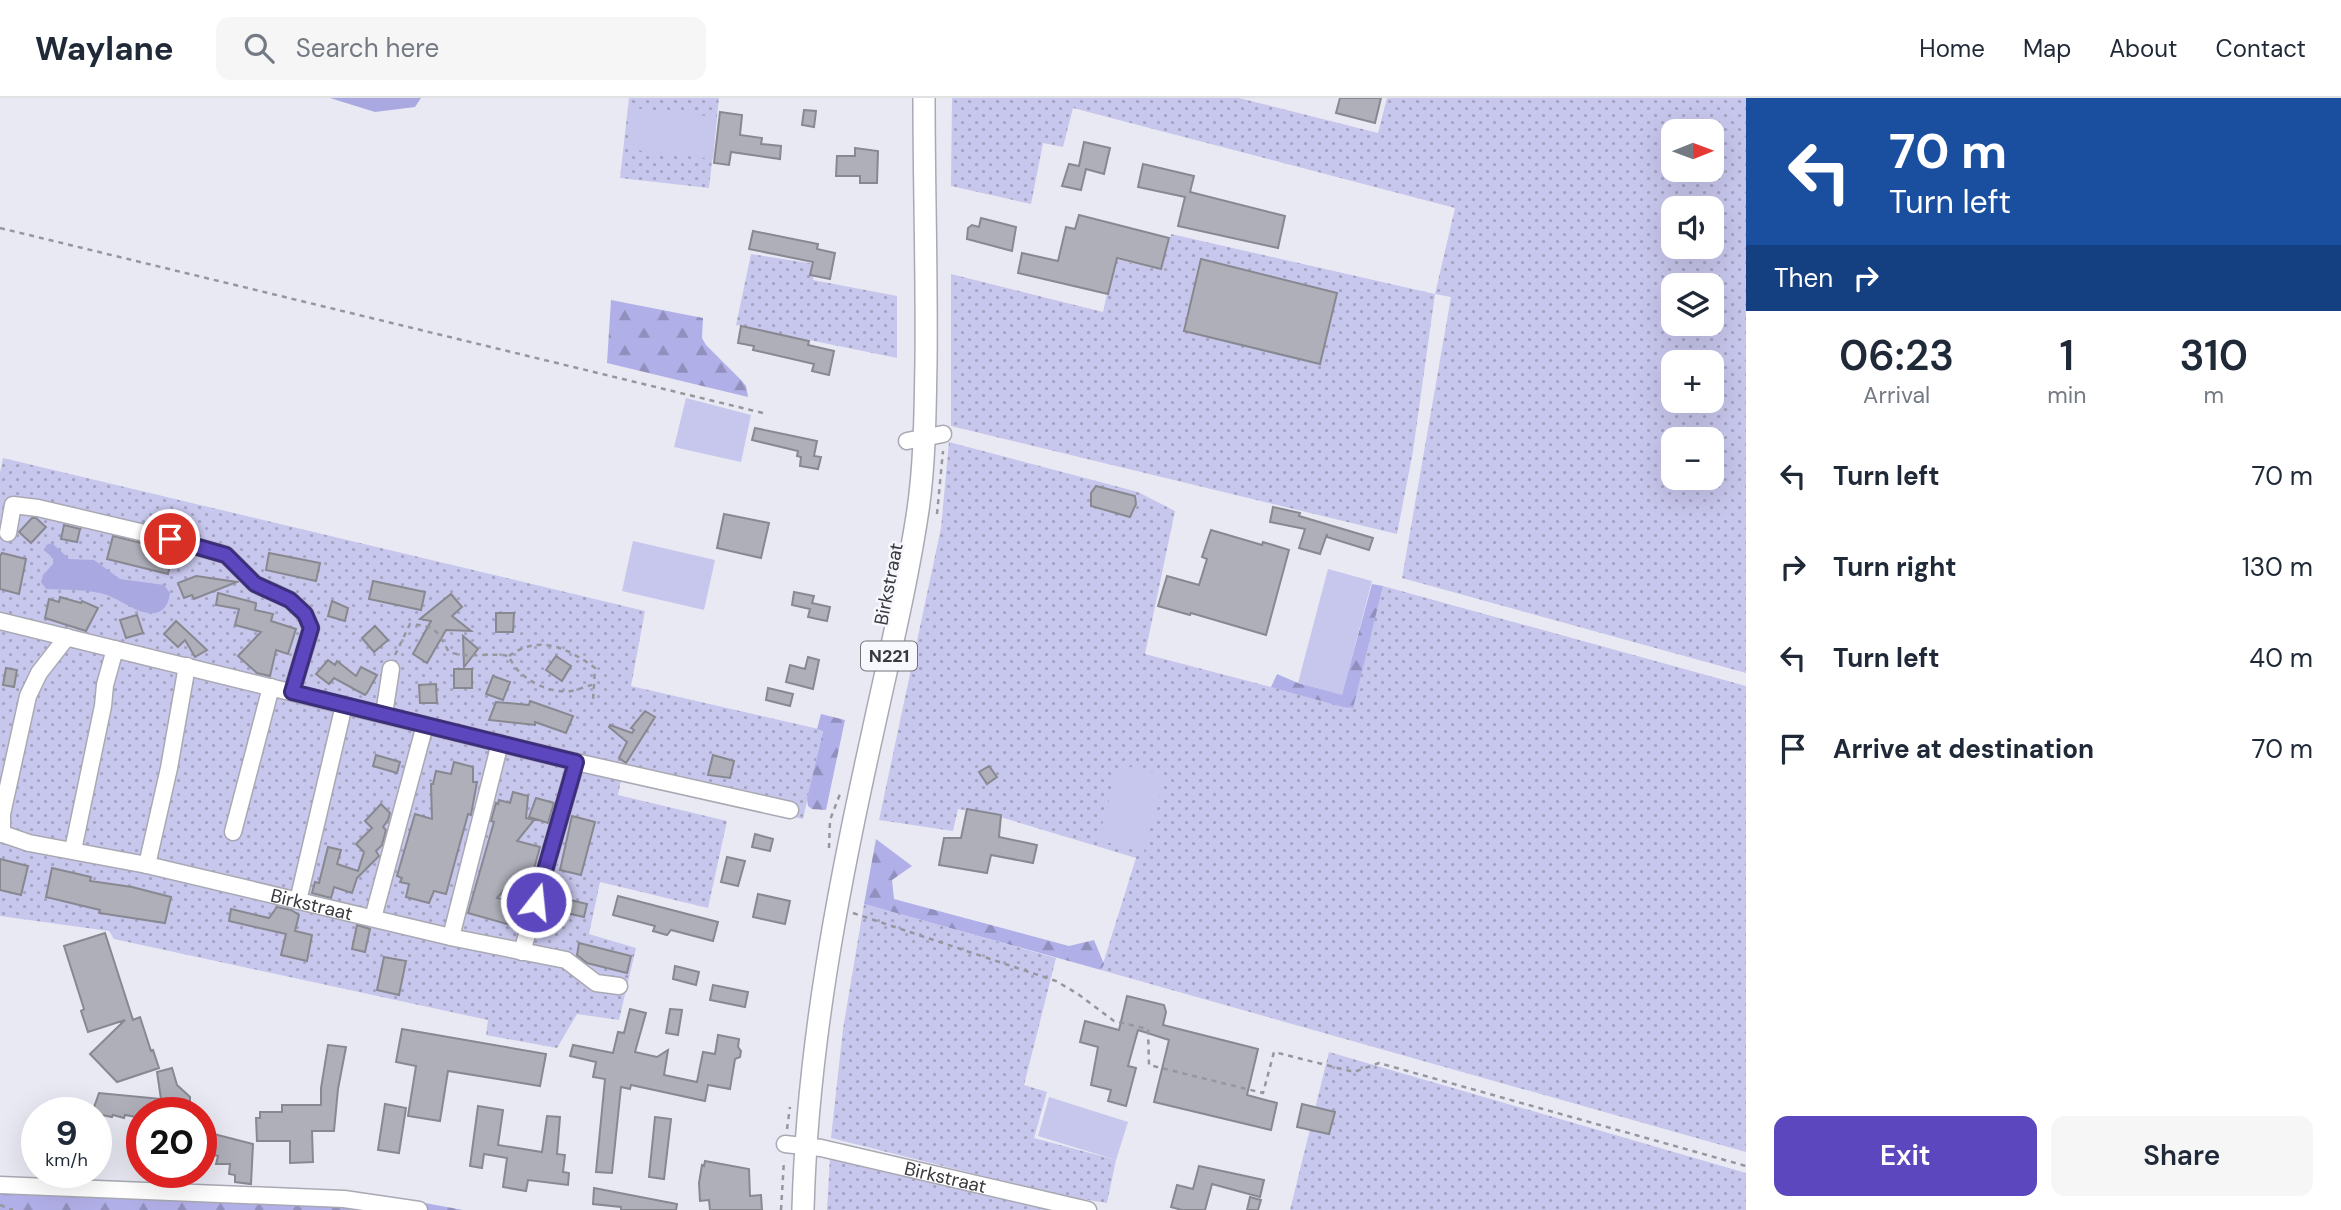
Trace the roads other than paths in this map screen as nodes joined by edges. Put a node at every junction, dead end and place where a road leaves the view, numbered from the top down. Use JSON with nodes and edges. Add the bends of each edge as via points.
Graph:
{"nodes":[{"id":1,"x":924,"y":98,"type":"edge"},
{"id":2,"x":8,"y":533,"type":"dead end"},
{"id":3,"x":0,"y":621,"type":"edge"},
{"id":4,"x":67,"y":637,"type":"junction"},
{"id":5,"x":115,"y":649,"type":"junction"},
{"id":6,"x":187,"y":667,"type":"junction"},
{"id":7,"x":391,"y":668,"type":"road end"},
{"id":8,"x":271,"y":687,"type":"junction"},
{"id":9,"x":292,"y":692,"type":"junction"},
{"id":10,"x":344,"y":705,"type":"junction"},
{"id":11,"x":384,"y":715,"type":"junction"},
{"id":12,"x":425,"y":725,"type":"junction"},
{"id":13,"x":500,"y":743,"type":"junction"},
{"id":14,"x":576,"y":762,"type":"junction"},
{"id":15,"x":790,"y":810,"type":"dead end"},
{"id":16,"x":233,"y":832,"type":"dead end"},
{"id":17,"x":1,"y":834,"type":"edge"},
{"id":18,"x":74,"y":850,"type":"junction"},
{"id":19,"x":147,"y":865,"type":"junction"},
{"id":20,"x":298,"y":901,"type":"junction"},
{"id":21,"x":373,"y":918,"type":"junction"},
{"id":22,"x":451,"y":937,"type":"junction"},
{"id":23,"x":522,"y":952,"type":"junction"},
{"id":24,"x":620,"y":986,"type":"dead end"},
{"id":25,"x":795,"y":1145,"type":"junction"},
{"id":26,"x":0,"y":1185,"type":"edge"},
{"id":27,"x":419,"y":1210,"type":"edge"},
{"id":28,"x":803,"y":1210,"type":"edge"},
{"id":29,"x":1088,"y":1210,"type":"edge"}],
"edges":[{"from":1,"to":25,"type":"main road","name":"Birkstraat","number":"N221","via":[[925,438],[918,507],[836,910]]},
{"from":2,"to":9,"type":"street","via":[[13,505],[226,555],[255,584],[290,600],[305,614],[311,628]]},
{"from":3,"to":4,"type":"street"},
{"from":4,"to":5,"type":"street"},
{"from":4,"to":17,"type":"street","via":[[39,673],[28,696]]},
{"from":5,"to":6,"type":"street"},
{"from":5,"to":18,"type":"street"},
{"from":6,"to":8,"type":"street"},
{"from":6,"to":19,"type":"street"},
{"from":7,"to":11,"type":"street"},
{"from":8,"to":9,"type":"street"},
{"from":8,"to":16,"type":"street"},
{"from":9,"to":10,"type":"street"},
{"from":10,"to":11,"type":"street"},
{"from":10,"to":20,"type":"street"},
{"from":11,"to":12,"type":"street"},
{"from":12,"to":13,"type":"street"},
{"from":12,"to":21,"type":"street"},
{"from":13,"to":14,"type":"street"},
{"from":13,"to":22,"type":"street"},
{"from":14,"to":15,"type":"street"},
{"from":14,"to":23,"type":"street"},
{"from":17,"to":18,"type":"street","name":"Birkstraat"},
{"from":18,"to":19,"type":"street","name":"Birkstraat"},
{"from":19,"to":20,"type":"street","name":"Birkstraat"},
{"from":20,"to":21,"type":"street","name":"Birkstraat"},
{"from":21,"to":22,"type":"street","name":"Birkstraat"},
{"from":22,"to":23,"type":"street","name":"Birkstraat"},
{"from":23,"to":24,"type":"street","name":"Birkstraat","via":[[566,960],[596,983]]},
{"from":25,"to":28,"type":"main road","name":"Birkstraat","number":"N221"},
{"from":25,"to":29,"type":"street","name":"Birkstraat","via":[[821,1147]]},
{"from":26,"to":27,"type":"street","via":[[344,1199]]}]}
